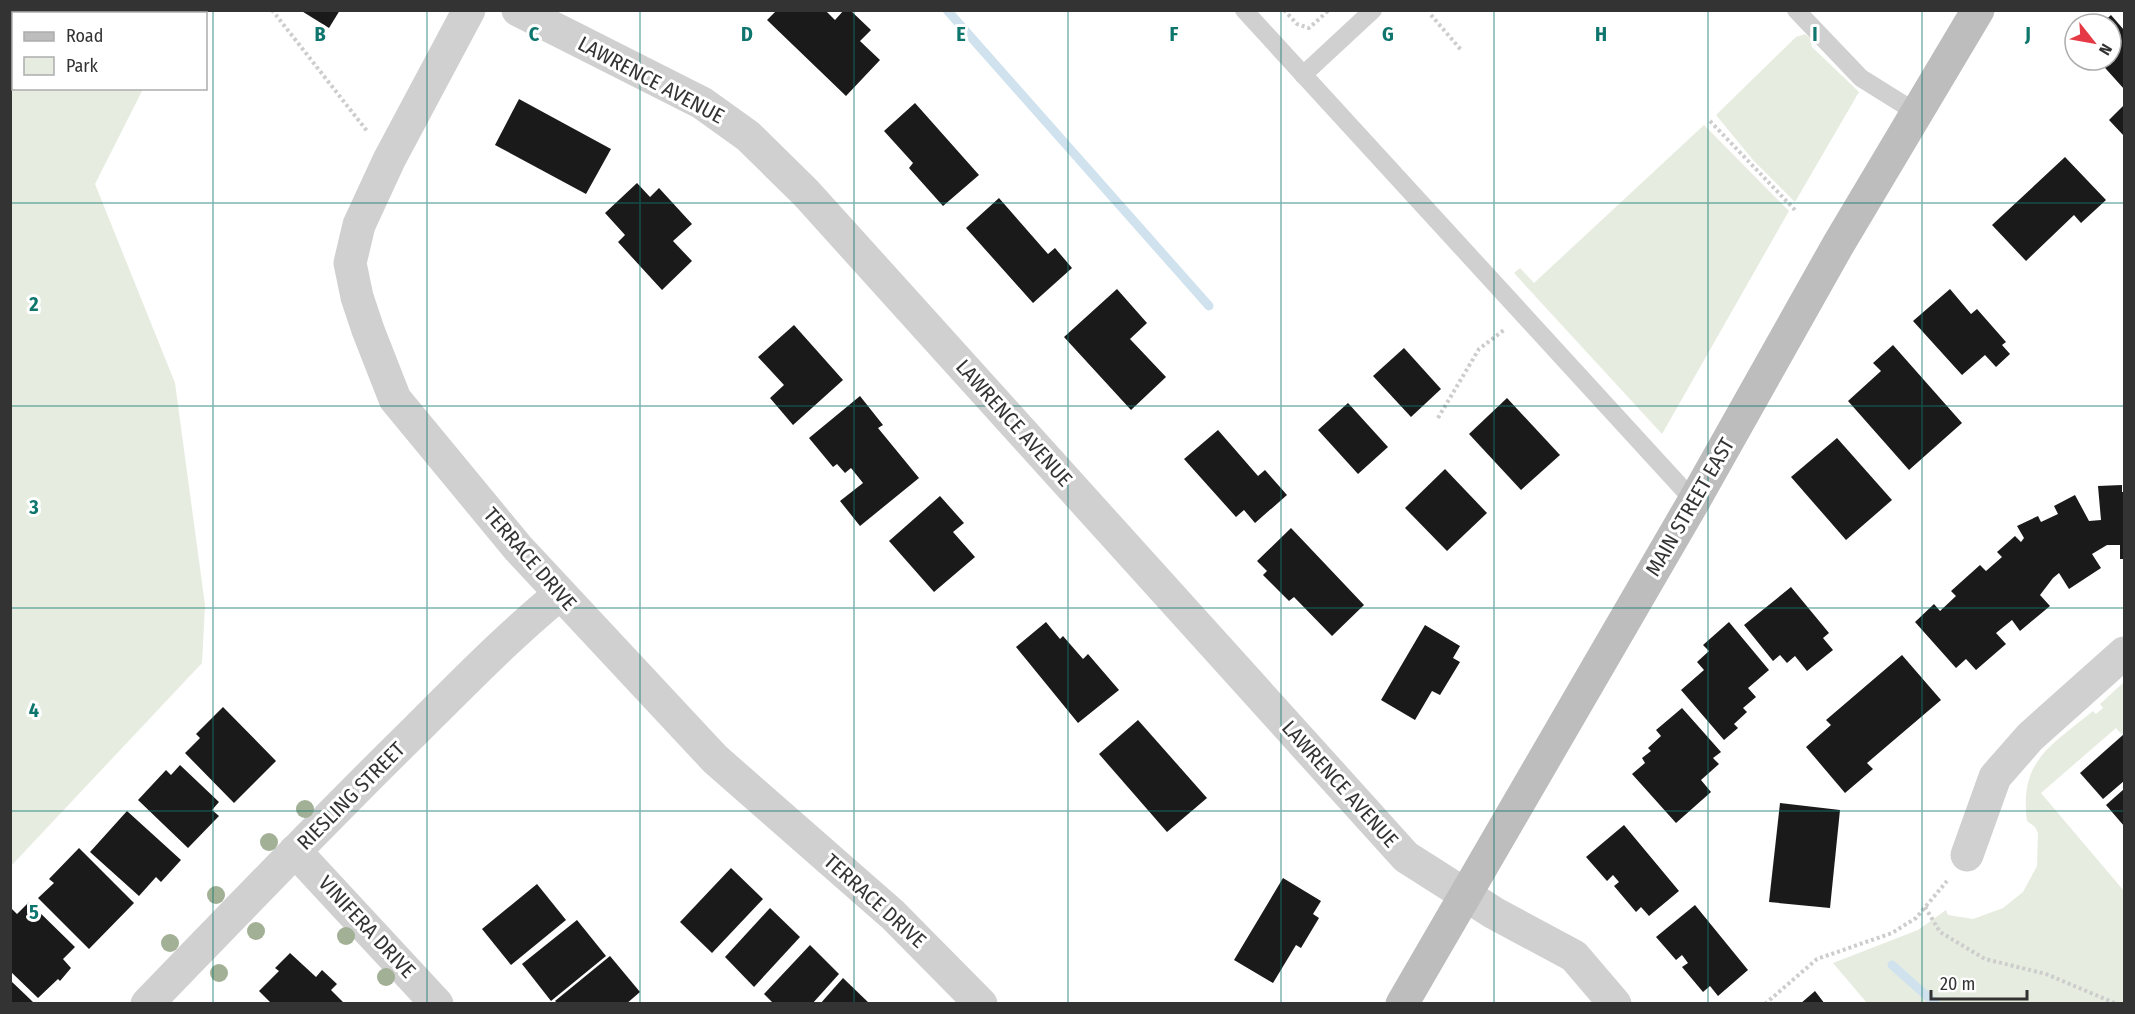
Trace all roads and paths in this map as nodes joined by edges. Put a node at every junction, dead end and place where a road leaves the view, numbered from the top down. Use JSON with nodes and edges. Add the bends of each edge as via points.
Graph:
{"nodes":[{"id":1,"x":272,"y":10,"type":"edge"},
{"id":2,"x":469,"y":10,"type":"edge"},
{"id":3,"x":518,"y":10,"type":"edge"},
{"id":4,"x":1244,"y":10,"type":"edge"},
{"id":5,"x":1284,"y":10,"type":"edge"},
{"id":6,"x":1329,"y":10,"type":"edge"},
{"id":7,"x":1373,"y":10,"type":"edge"},
{"id":8,"x":1796,"y":10,"type":"edge"},
{"id":9,"x":1978,"y":10,"type":"edge"},
{"id":10,"x":1431,"y":15,"type":"dead end"},
{"id":11,"x":1462,"y":51,"type":"dead end"},
{"id":12,"x":1303,"y":75,"type":"junction"},
{"id":13,"x":1917,"y":112,"type":"junction"},
{"id":14,"x":1710,"y":121,"type":"dead end"},
{"id":15,"x":389,"y":160,"type":"junction"},
{"id":16,"x":1795,"y":210,"type":"dead end"},
{"id":17,"x":1523,"y":315,"type":"junction"},
{"id":18,"x":1438,"y":418,"type":"dead end"},
{"id":19,"x":1694,"y":501,"type":"junction"},
{"id":20,"x":560,"y":594,"type":"junction"},
{"id":21,"x":2124,"y":653,"type":"edge"},
{"id":22,"x":296,"y":851,"type":"junction"},
{"id":23,"x":1967,"y":855,"type":"joint"},
{"id":24,"x":1465,"y":894,"type":"junction"},
{"id":25,"x":1925,"y":907,"type":"junction"},
{"id":26,"x":147,"y":1004,"type":"edge"},
{"id":27,"x":437,"y":1004,"type":"edge"},
{"id":28,"x":981,"y":1004,"type":"edge"},
{"id":29,"x":1402,"y":1004,"type":"edge"},
{"id":30,"x":1615,"y":1004,"type":"edge"},
{"id":31,"x":1765,"y":1004,"type":"edge"},
{"id":32,"x":2117,"y":1004,"type":"edge"}],
"edges":[{"from":1,"to":15,"type":"path"},
{"from":2,"to":15,"type":"street","name":"TERRACE DRIVE"},
{"from":3,"to":24,"type":"street","name":"LAWRENCE AVENUE","via":[[702,104],[748,136],[806,193],[1406,857]]},
{"from":4,"to":12,"type":"lane"},
{"from":5,"to":6,"type":"path","via":[[1297,24],[1309,28]]},
{"from":7,"to":12,"type":"lane"},
{"from":8,"to":13,"type":"lane","via":[[1860,78]]},
{"from":9,"to":13,"type":"main road","name":"MAIN STREET EAST"},
{"from":10,"to":11,"type":"path"},
{"from":12,"to":17,"type":"lane"},
{"from":13,"to":19,"type":"main road","name":"MAIN STREET EAST"},
{"from":14,"to":16,"type":"path"},
{"from":15,"to":20,"type":"street","name":"TERRACE DRIVE","via":[[359,225],[350,264],[357,297],[395,399]]},
{"from":17,"to":18,"type":"path","via":[[1479,349]]},
{"from":17,"to":19,"type":"lane"},
{"from":19,"to":24,"type":"main road","name":"MAIN STREET EAST"},
{"from":20,"to":22,"type":"street","name":"RIESLING STREET","via":[[526,622]]},
{"from":20,"to":28,"type":"street","name":"TERRACE DRIVE","via":[[714,759],[893,915]]},
{"from":21,"to":23,"type":"street","via":[[2030,737],[1995,777]]},
{"from":22,"to":26,"type":"street","name":"RIESLING STREET"},
{"from":22,"to":27,"type":"street","name":"VINIFERA DRIVE"},
{"from":23,"to":25,"type":"path"},
{"from":24,"to":29,"type":"main road","name":"MAIN STREET EAST"},
{"from":24,"to":30,"type":"street","name":"LAWRENCE AVENUE","via":[[1574,956]]},
{"from":25,"to":31,"type":"path","via":[[1916,918],[1892,933],[1817,959]]},
{"from":25,"to":32,"type":"path","via":[[1940,932],[1985,958],[2046,974]]}]}
